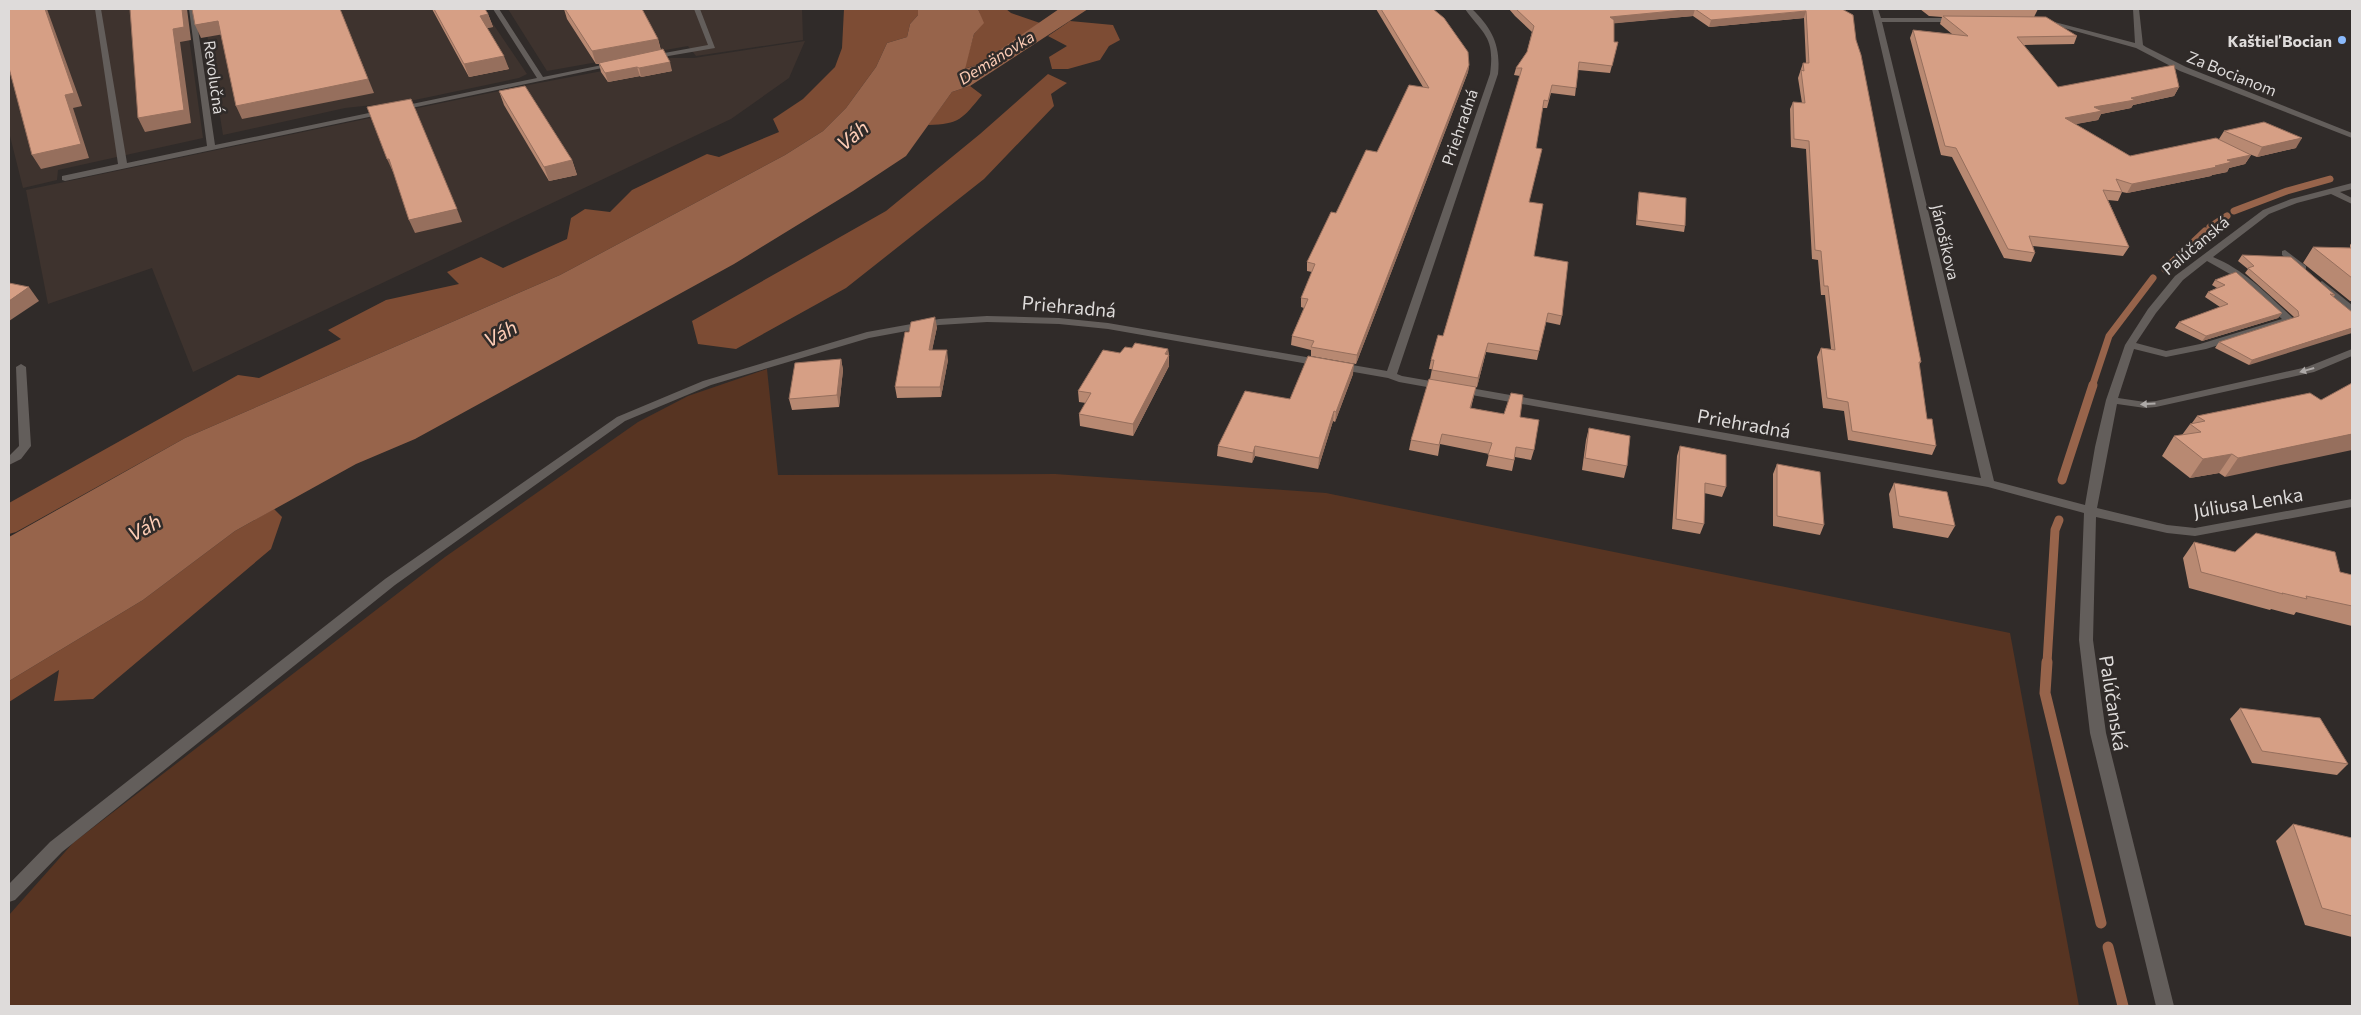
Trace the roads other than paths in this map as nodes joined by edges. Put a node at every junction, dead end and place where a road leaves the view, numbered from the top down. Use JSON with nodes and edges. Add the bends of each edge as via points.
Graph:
{"nodes":[{"id":1,"x":98,"y":9,"type":"edge"},
{"id":2,"x":192,"y":9,"type":"edge"},
{"id":3,"x":496,"y":9,"type":"edge"},
{"id":4,"x":697,"y":9,"type":"edge"},
{"id":5,"x":1468,"y":9,"type":"edge"},
{"id":6,"x":1875,"y":9,"type":"edge"},
{"id":7,"x":2136,"y":9,"type":"edge"},
{"id":8,"x":1878,"y":20,"type":"junction"},
{"id":9,"x":1967,"y":20,"type":"edge"},
{"id":10,"x":2035,"y":21,"type":"edge"},
{"id":11,"x":2139,"y":46,"type":"junction"},
{"id":12,"x":636,"y":61,"type":"edge"},
{"id":13,"x":626,"y":63,"type":"edge"},
{"id":14,"x":540,"y":79,"type":"junction"},
{"id":15,"x":2352,"y":136,"type":"edge"},
{"id":16,"x":211,"y":148,"type":"junction"},
{"id":17,"x":123,"y":166,"type":"junction"},
{"id":18,"x":65,"y":178,"type":"dead end"},
{"id":19,"x":2352,"y":186,"type":"edge"},
{"id":20,"x":2332,"y":191,"type":"junction"},
{"id":21,"x":2352,"y":201,"type":"edge"},
{"id":22,"x":2285,"y":252,"type":"dead end"},
{"id":23,"x":2206,"y":257,"type":"junction"},
{"id":24,"x":2352,"y":310,"type":"edge"},
{"id":25,"x":2130,"y":345,"type":"junction"},
{"id":26,"x":2352,"y":352,"type":"edge"},
{"id":27,"x":21,"y":367,"type":"dead end"},
{"id":28,"x":1391,"y":375,"type":"junction"},
{"id":29,"x":2112,"y":400,"type":"junction"},
{"id":30,"x":9,"y":461,"type":"edge"},
{"id":31,"x":1988,"y":483,"type":"junction"},
{"id":32,"x":2352,"y":503,"type":"edge"},
{"id":33,"x":2090,"y":511,"type":"junction"},
{"id":34,"x":9,"y":895,"type":"edge"},
{"id":35,"x":2165,"y":1006,"type":"edge"}],
"edges":[{"from":1,"to":17,"type":"street"},
{"from":2,"to":16,"type":"street","name":"Revolučná"},
{"from":3,"to":14,"type":"street"},
{"from":4,"to":12,"type":"street","via":[[712,46]]},
{"from":5,"to":28,"type":"street","name":"Priehradná","via":[[1492,37],[1496,57],[1494,74]]},
{"from":6,"to":8,"type":"street","name":"Jánošíkova"},
{"from":7,"to":11,"type":"street"},
{"from":8,"to":9,"type":"street"},
{"from":8,"to":31,"type":"street","name":"Jánošíkova"},
{"from":10,"to":11,"type":"street","name":"Za Bocianom"},
{"from":11,"to":15,"type":"street","name":"Za Bocianom","via":[[2183,69]]},
{"from":13,"to":14,"type":"street"},
{"from":14,"to":16,"type":"street"},
{"from":16,"to":17,"type":"street"},
{"from":17,"to":18,"type":"street"},
{"from":19,"to":20,"type":"street","name":"Palúčanská"},
{"from":20,"to":21,"type":"street"},
{"from":20,"to":23,"type":"street","name":"Palúčanská","via":[[2266,212]]},
{"from":22,"to":24,"type":"street"},
{"from":23,"to":25,"type":"street","name":"Palúčanská","via":[[2179,278]]},
{"from":23,"to":25,"type":"street","via":[[2239,274],[2289,320],[2202,347],[2166,354]]},
{"from":25,"to":29,"type":"street","name":"Palúčanská"},
{"from":26,"to":29,"type":"street","one_way":true,"via":[[2310,370],[2156,404]]},
{"from":27,"to":30,"type":"street","via":[[25,446]]},
{"from":28,"to":31,"type":"street","name":"Priehradná","via":[[1419,383]]},
{"from":28,"to":34,"type":"street","name":"Priehradná","via":[[1108,326],[1012,319],[954,320],[867,335],[747,370],[666,399],[621,419],[390,582],[56,847]]},
{"from":29,"to":33,"type":"street","name":"Palúčanská"},
{"from":31,"to":33,"type":"street","name":"Priehradná"},
{"from":32,"to":33,"type":"street","name":"Júliusa Lenka","via":[[2195,532],[2145,525]]},
{"from":33,"to":35,"type":"street","name":"Palúčanská","via":[[2086,640],[2098,733]]}]}
